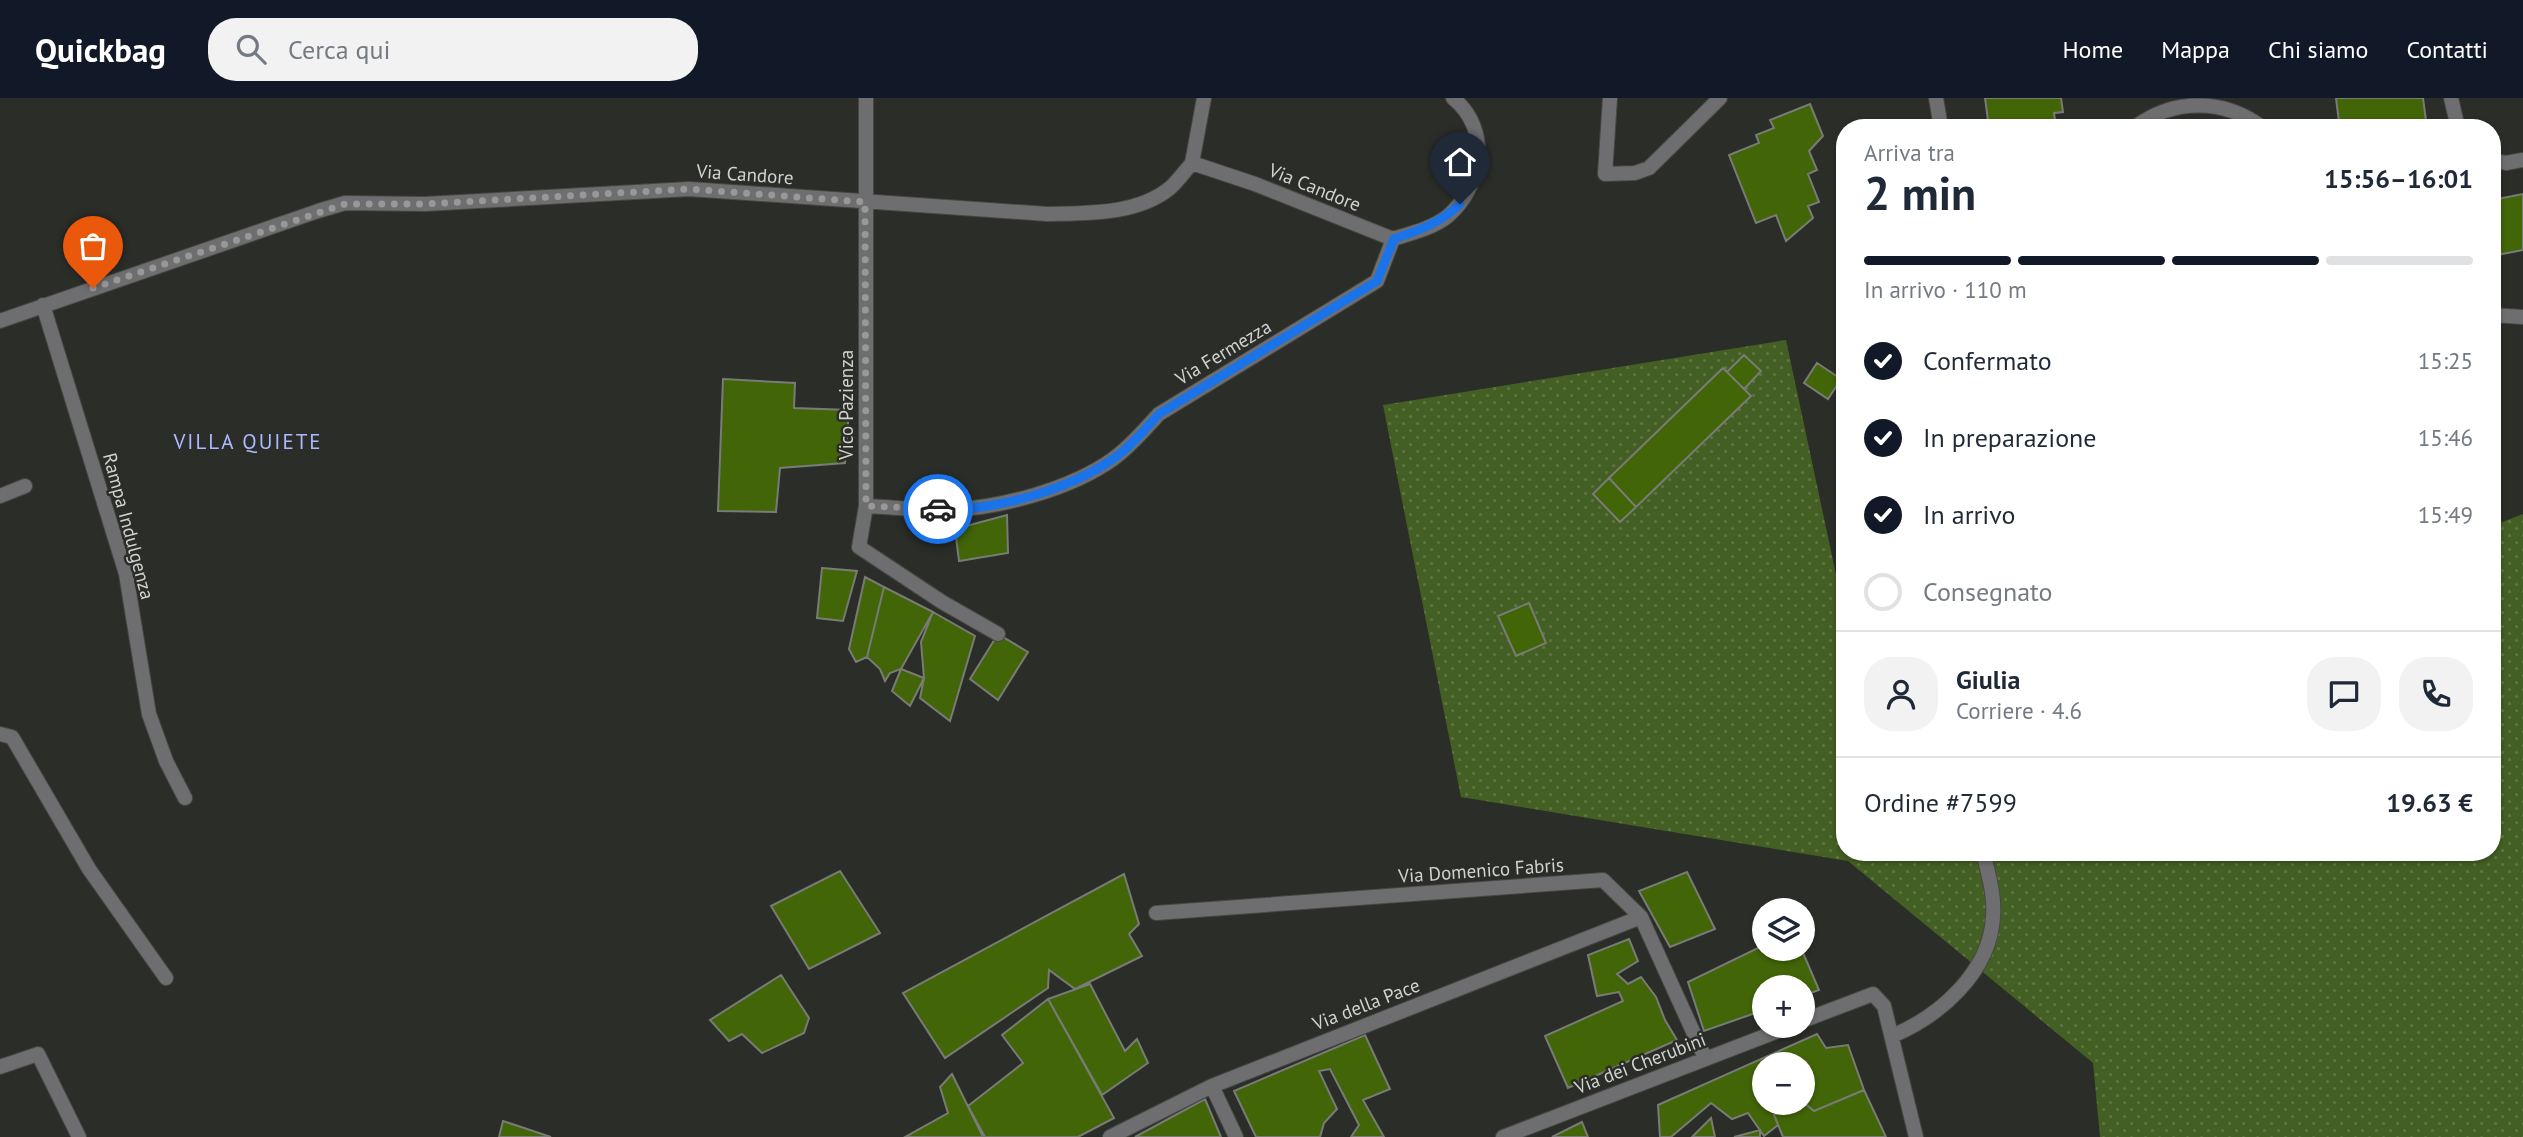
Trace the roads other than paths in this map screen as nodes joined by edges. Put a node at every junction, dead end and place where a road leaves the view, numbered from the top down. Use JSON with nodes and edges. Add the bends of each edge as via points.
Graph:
{"nodes":[{"id":1,"x":866,"y":98,"type":"edge"},
{"id":2,"x":1204,"y":98,"type":"edge"},
{"id":3,"x":1453,"y":98,"type":"edge"},
{"id":4,"x":1610,"y":98,"type":"edge"},
{"id":5,"x":1720,"y":98,"type":"edge"},
{"id":6,"x":1936,"y":98,"type":"edge"},
{"id":7,"x":2451,"y":98,"type":"edge"},
{"id":8,"x":1940,"y":119,"type":"edge"},
{"id":9,"x":2147,"y":119,"type":"edge"},
{"id":10,"x":2253,"y":119,"type":"edge"},
{"id":11,"x":2456,"y":119,"type":"edge"},
{"id":12,"x":2523,"y":160,"type":"edge"},
{"id":13,"x":2501,"y":162,"type":"edge"},
{"id":14,"x":1192,"y":163,"type":"junction"},
{"id":15,"x":865,"y":202,"type":"junction"},
{"id":16,"x":1394,"y":239,"type":"junction"},
{"id":17,"x":43,"y":305,"type":"junction"},
{"id":18,"x":2501,"y":316,"type":"edge"},
{"id":19,"x":2523,"y":317,"type":"edge"},
{"id":20,"x":0,"y":321,"type":"edge"},
{"id":21,"x":25,"y":486,"type":"dead end"},
{"id":22,"x":0,"y":496,"type":"edge"},
{"id":23,"x":866,"y":506,"type":"junction"},
{"id":24,"x":998,"y":634,"type":"dead end"},
{"id":25,"x":0,"y":734,"type":"edge"},
{"id":26,"x":185,"y":798,"type":"dead end"},
{"id":27,"x":1985,"y":861,"type":"edge"},
{"id":28,"x":1156,"y":913,"type":"dead end"},
{"id":29,"x":1641,"y":917,"type":"junction"},
{"id":30,"x":166,"y":978,"type":"dead end"},
{"id":31,"x":1815,"y":1016,"type":"edge"},
{"id":32,"x":1892,"y":1036,"type":"junction"},
{"id":33,"x":1759,"y":1038,"type":"edge"},
{"id":34,"x":1705,"y":1058,"type":"junction"},
{"id":35,"x":0,"y":1067,"type":"edge"},
{"id":36,"x":1212,"y":1086,"type":"junction"},
{"id":37,"x":79,"y":1137,"type":"edge"},
{"id":38,"x":1110,"y":1137,"type":"edge"},
{"id":39,"x":1236,"y":1137,"type":"edge"},
{"id":40,"x":1503,"y":1137,"type":"edge"},
{"id":41,"x":1916,"y":1137,"type":"edge"}],
"edges":[{"from":1,"to":15,"type":"street","name":"Vico Pazienza"},
{"from":2,"to":14,"type":"street"},
{"from":3,"to":16,"type":"street","via":[[1466,109],[1478,139],[1479,157],[1470,189],[1446,217]]},
{"from":4,"to":5,"type":"street","via":[[1605,174],[1649,168]]},
{"from":6,"to":8,"type":"street"},
{"from":7,"to":11,"type":"street"},
{"from":9,"to":10,"type":"street","via":[[2184,100],[2209,98],[2228,103]]},
{"from":12,"to":13,"type":"street"},
{"from":14,"to":15,"type":"street","name":"Via Candore","via":[[1170,188],[1147,201],[1087,213],[1047,215]]},
{"from":14,"to":16,"type":"street","name":"Via Candore"},
{"from":15,"to":17,"type":"street","name":"Via Candore","via":[[689,189],[345,204]]},
{"from":15,"to":23,"type":"street","name":"Vico Pazienza"},
{"from":16,"to":23,"type":"street","name":"Via Fermezza","via":[[1377,281],[1159,414],[1112,460],[1079,478],[1030,496],[951,510]]},
{"from":17,"to":20,"type":"street","name":"Via Candore"},
{"from":17,"to":26,"type":"street","name":"Rampa Indulgenza","via":[[126,574],[149,714]]},
{"from":18,"to":19,"type":"street"},
{"from":21,"to":22,"type":"street"},
{"from":23,"to":24,"type":"street","name":"Vico Pazienza","via":[[859,547]]},
{"from":25,"to":30,"type":"street","via":[[12,737],[89,869]]},
{"from":27,"to":32,"type":"street","via":[[1993,917],[1981,959],[1950,1000],[1912,1028]]},
{"from":28,"to":29,"type":"street","name":"Via Domenico Fabris","via":[[1603,880]]},
{"from":29,"to":34,"type":"street","name":"Via Domenico Fabris"},
{"from":29,"to":36,"type":"street","name":"Via della Pace"},
{"from":31,"to":32,"type":"street","via":[[1873,995],[1884,1006]]},
{"from":32,"to":41,"type":"street"},
{"from":33,"to":34,"type":"street","name":"Via dei Cherubini"},
{"from":34,"to":40,"type":"street","name":"Via dei Cherubini"},
{"from":35,"to":37,"type":"street","via":[[38,1054]]},
{"from":36,"to":38,"type":"street","name":"Via della Pace"},
{"from":36,"to":39,"type":"street"}]}
